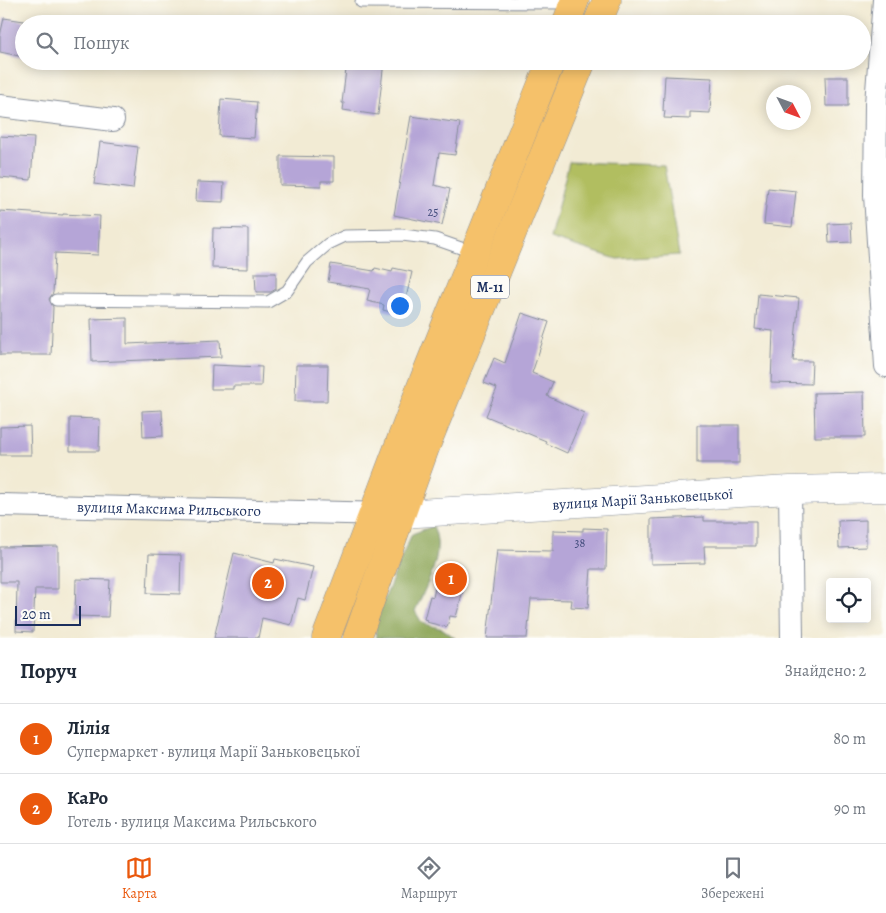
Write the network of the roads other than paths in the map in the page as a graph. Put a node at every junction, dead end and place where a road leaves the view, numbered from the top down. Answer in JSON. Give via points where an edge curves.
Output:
{"nodes":[{"id":1,"x":607,"y":0,"type":"edge"},
{"id":2,"x":884,"y":0,"type":"edge"},
{"id":3,"x":361,"y":2,"type":"dead end"},
{"id":4,"x":572,"y":9,"type":"edge"},
{"id":5,"x":601,"y":15,"type":"edge"},
{"id":6,"x":547,"y":70,"type":"edge"},
{"id":7,"x":578,"y":70,"type":"edge"},
{"id":8,"x":0,"y":106,"type":"edge"},
{"id":9,"x":113,"y":120,"type":"dead end"},
{"id":10,"x":880,"y":194,"type":"edge"},
{"id":11,"x":474,"y":253,"type":"junction"},
{"id":12,"x":56,"y":300,"type":"dead end"},
{"id":13,"x":886,"y":366,"type":"edge"},
{"id":14,"x":886,"y":488,"type":"edge"},
{"id":15,"x":790,"y":490,"type":"junction"},
{"id":16,"x":0,"y":505,"type":"edge"},
{"id":17,"x":373,"y":514,"type":"junction"},
{"id":18,"x":401,"y":514,"type":"junction"},
{"id":19,"x":326,"y":638,"type":"edge"},
{"id":20,"x":357,"y":638,"type":"edge"},
{"id":21,"x":792,"y":638,"type":"edge"}],
"edges":[{"from":1,"to":5,"type":"highway"},
{"from":2,"to":10,"type":"street","via":[[876,104]]},
{"from":3,"to":4,"type":"lane"},
{"from":6,"to":11,"type":"highway","number":"М-11"},
{"from":7,"to":18,"type":"highway","number":"М-11"},
{"from":8,"to":9,"type":"street"},
{"from":10,"to":13,"type":"street"},
{"from":11,"to":12,"type":"lane","via":[[436,239],[402,235],[345,236],[328,244],[307,262],[287,292],[268,302]]},
{"from":11,"to":17,"type":"highway","number":"М-11"},
{"from":14,"to":15,"type":"street","name":"вулиця Марії Заньковецької"},
{"from":15,"to":18,"type":"street","name":"вулиця Марії Заньковецької"},
{"from":15,"to":21,"type":"street"},
{"from":16,"to":17,"type":"street","name":"вулиця Максима Рильського"},
{"from":17,"to":18,"type":"street","name":"вулиця Максима Рильського"},
{"from":17,"to":19,"type":"highway","number":"М-11"},
{"from":18,"to":20,"type":"highway","number":"М-11"}]}
